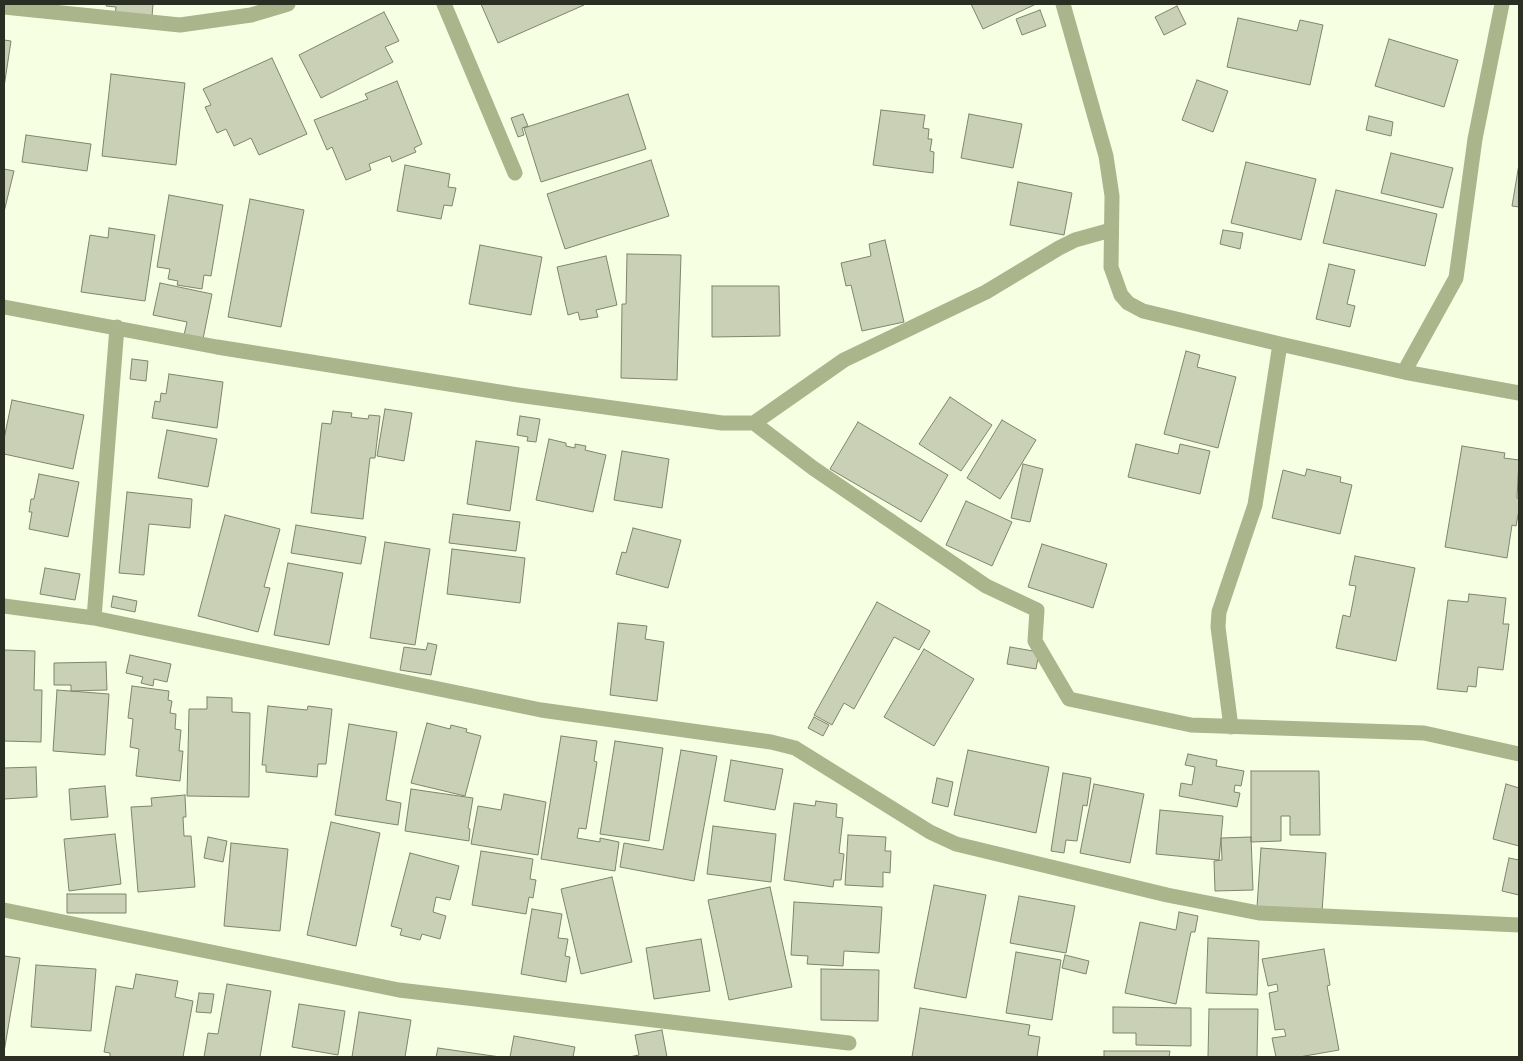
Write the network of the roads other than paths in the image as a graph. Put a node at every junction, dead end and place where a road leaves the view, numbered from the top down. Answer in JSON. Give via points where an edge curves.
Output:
{"nodes":[{"id":1,"x":288,"y":4,"type":"edge"},
{"id":2,"x":444,"y":4,"type":"edge"},
{"id":3,"x":1063,"y":4,"type":"edge"},
{"id":4,"x":1502,"y":4,"type":"edge"},
{"id":5,"x":4,"y":7,"type":"edge"},
{"id":6,"x":515,"y":173,"type":"dead end"},
{"id":7,"x":1110,"y":230,"type":"junction"},
{"id":8,"x":4,"y":307,"type":"edge"},
{"id":9,"x":117,"y":327,"type":"junction"},
{"id":10,"x":1280,"y":344,"type":"junction"},
{"id":11,"x":1404,"y":372,"type":"junction"},
{"id":12,"x":1519,"y":394,"type":"edge"},
{"id":13,"x":754,"y":423,"type":"junction"},
{"id":14,"x":4,"y":606,"type":"edge"},
{"id":15,"x":94,"y":618,"type":"junction"},
{"id":16,"x":1231,"y":727,"type":"junction"},
{"id":17,"x":1519,"y":754,"type":"edge"},
{"id":18,"x":4,"y":910,"type":"edge"},
{"id":19,"x":1519,"y":925,"type":"edge"},
{"id":20,"x":849,"y":1043,"type":"dead end"}],
"edges":[{"from":1,"to":5,"type":"street","via":[[251,15],[180,25]]},
{"from":2,"to":6,"type":"street"},
{"from":3,"to":7,"type":"street","via":[[1106,156],[1112,196]]},
{"from":4,"to":11,"type":"street","via":[[1475,139],[1456,278]]},
{"from":7,"to":10,"type":"street","via":[[1111,267],[1120,295],[1128,303],[1143,311]]},
{"from":7,"to":13,"type":"street","via":[[1075,240],[986,292],[844,360]]},
{"from":8,"to":9,"type":"street"},
{"from":9,"to":13,"type":"street","via":[[217,347],[518,395],[722,423]]},
{"from":9,"to":15,"type":"street"},
{"from":10,"to":11,"type":"street"},
{"from":10,"to":16,"type":"street","via":[[1255,505],[1219,612],[1218,627]]},
{"from":11,"to":12,"type":"street"},
{"from":13,"to":16,"type":"street","via":[[813,468],[986,586],[1037,610],[1035,641],[1069,699],[1191,725]]},
{"from":14,"to":15,"type":"street"},
{"from":15,"to":19,"type":"street","via":[[541,710],[795,748],[930,832],[956,844],[1166,895],[1259,913]]},
{"from":16,"to":17,"type":"street","via":[[1424,733]]},
{"from":18,"to":20,"type":"street","via":[[399,990]]}]}
